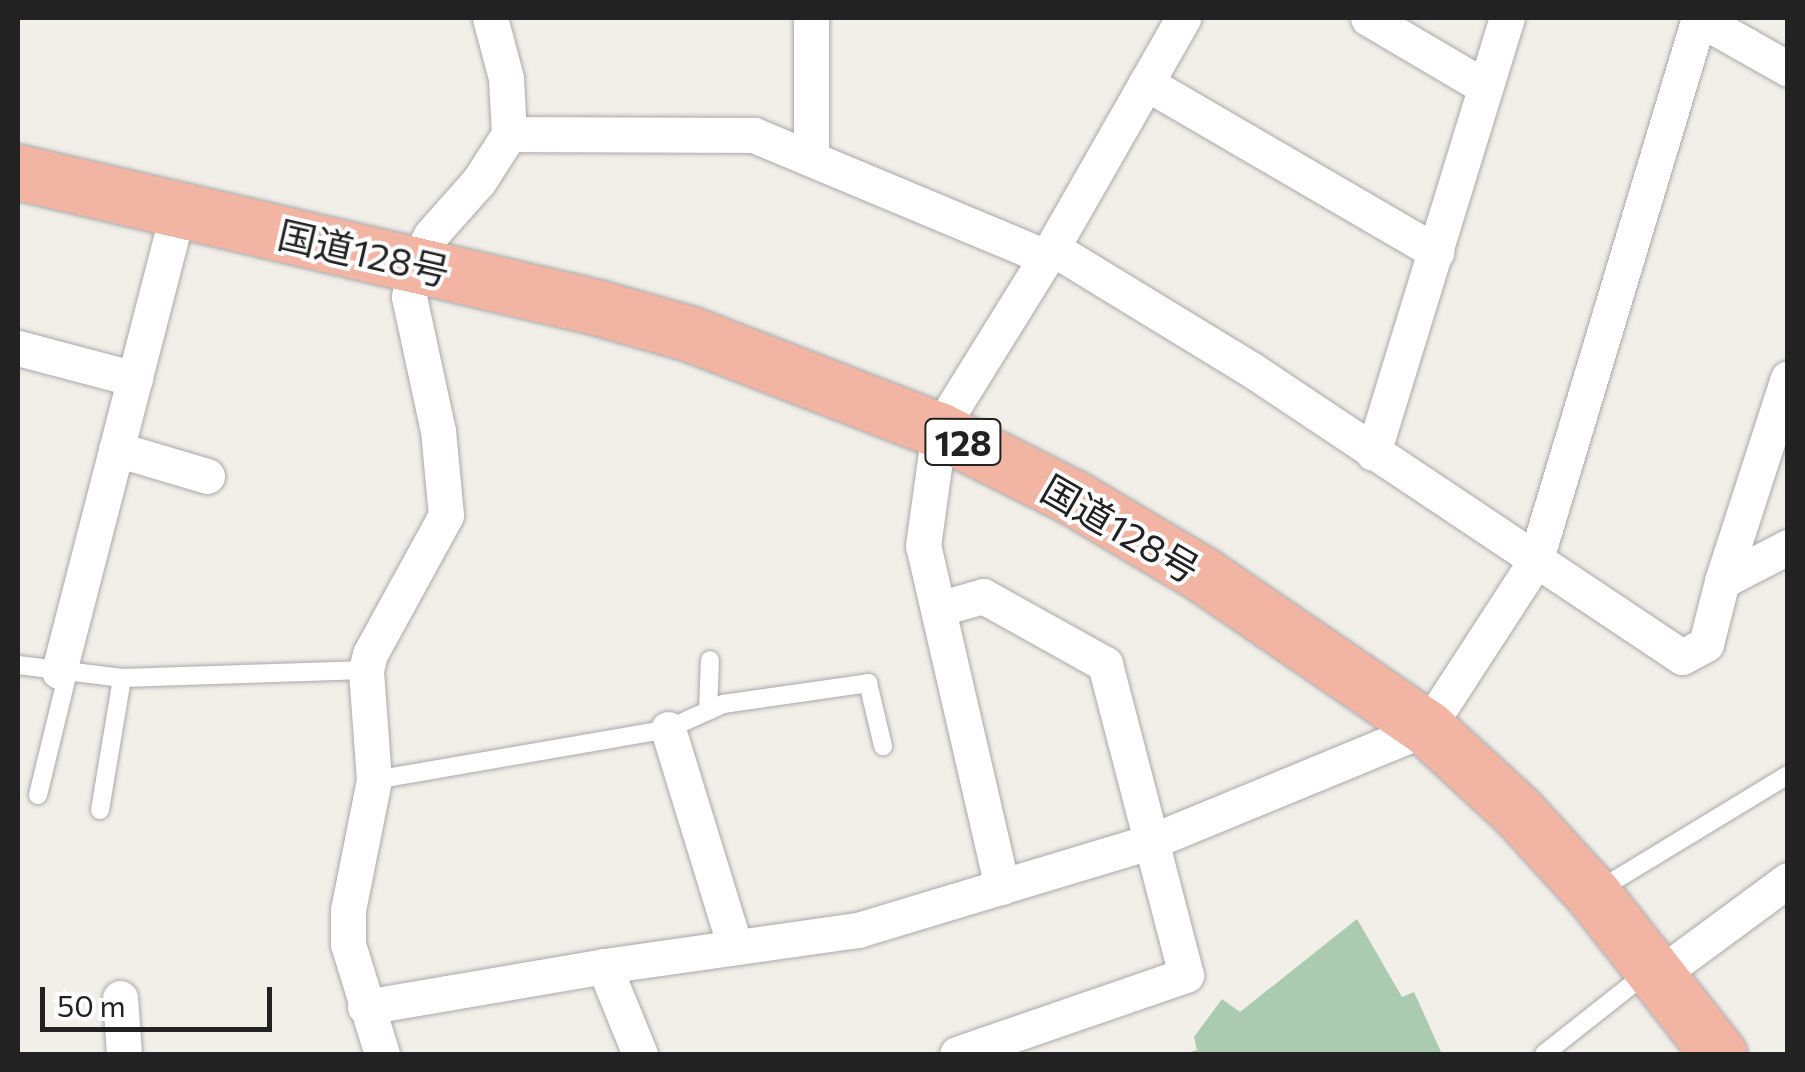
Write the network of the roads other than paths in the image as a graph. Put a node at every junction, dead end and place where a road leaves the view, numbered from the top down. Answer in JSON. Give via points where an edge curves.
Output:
{"nodes":[{"id":1,"x":490,"y":18,"type":"edge"},
{"id":2,"x":811,"y":18,"type":"edge"},
{"id":3,"x":1183,"y":18,"type":"edge"},
{"id":4,"x":1368,"y":18,"type":"edge"},
{"id":5,"x":1506,"y":18,"type":"edge"},
{"id":6,"x":1698,"y":18,"type":"edge"},
{"id":7,"x":1788,"y":69,"type":"edge"},
{"id":8,"x":1146,"y":83,"type":"junction"},
{"id":9,"x":1485,"y":86,"type":"junction"},
{"id":10,"x":510,"y":134,"type":"junction"},
{"id":11,"x":811,"y":156,"type":"junction"},
{"id":12,"x":18,"y":172,"type":"edge"},
{"id":13,"x":179,"y":208,"type":"junction"},
{"id":14,"x":1049,"y":252,"type":"junction"},
{"id":15,"x":1436,"y":252,"type":"junction"},
{"id":16,"x":415,"y":264,"type":"junction"},
{"id":17,"x":18,"y":348,"type":"edge"},
{"id":18,"x":135,"y":378,"type":"junction"},
{"id":19,"x":1788,"y":378,"type":"edge"},
{"id":20,"x":939,"y":430,"type":"junction"},
{"id":21,"x":116,"y":449,"type":"junction"},
{"id":22,"x":1373,"y":453,"type":"junction"},
{"id":23,"x":207,"y":476,"type":"dead end"},
{"id":24,"x":1788,"y":547,"type":"edge"},
{"id":25,"x":1535,"y":562,"type":"junction"},
{"id":26,"x":1722,"y":581,"type":"junction"},
{"id":27,"x":938,"y":609,"type":"junction"},
{"id":28,"x":710,"y":660,"type":"dead end"},
{"id":29,"x":18,"y":665,"type":"edge"},
{"id":30,"x":366,"y":670,"type":"junction"},
{"id":31,"x":63,"y":672,"type":"junction"},
{"id":32,"x":122,"y":678,"type":"junction"},
{"id":33,"x":708,"y":711,"type":"junction"},
{"id":34,"x":1427,"y":728,"type":"junction"},
{"id":35,"x":668,"y":729,"type":"junction"},
{"id":36,"x":883,"y":746,"type":"dead end"},
{"id":37,"x":1788,"y":775,"type":"edge"},
{"id":38,"x":374,"y":780,"type":"junction"},
{"id":39,"x":38,"y":795,"type":"dead end"},
{"id":40,"x":100,"y":810,"type":"dead end"},
{"id":41,"x":1150,"y":842,"type":"junction"},
{"id":42,"x":1788,"y":880,"type":"edge"},
{"id":43,"x":1002,"y":887,"type":"junction"},
{"id":44,"x":1593,"y":894,"type":"junction"},
{"id":45,"x":735,"y":947,"type":"junction"},
{"id":46,"x":604,"y":966,"type":"junction"},
{"id":47,"x":1656,"y":972,"type":"junction"},
{"id":48,"x":120,"y":998,"type":"dead end"},
{"id":49,"x":365,"y":1008,"type":"junction"},
{"id":50,"x":124,"y":1054,"type":"edge"},
{"id":51,"x":382,"y":1054,"type":"edge"},
{"id":52,"x":640,"y":1054,"type":"edge"},
{"id":53,"x":956,"y":1054,"type":"edge"},
{"id":54,"x":1544,"y":1054,"type":"edge"},
{"id":55,"x":1719,"y":1054,"type":"edge"}],
"edges":[{"from":1,"to":10,"type":"street","via":[[506,78]]},
{"from":2,"to":11,"type":"street"},
{"from":3,"to":8,"type":"street"},
{"from":4,"to":9,"type":"street"},
{"from":5,"to":9,"type":"street"},
{"from":6,"to":7,"type":"street"},
{"from":6,"to":25,"type":"street"},
{"from":8,"to":14,"type":"street"},
{"from":8,"to":15,"type":"street"},
{"from":9,"to":15,"type":"street"},
{"from":10,"to":11,"type":"street","via":[[754,134]]},
{"from":10,"to":16,"type":"street"},
{"from":11,"to":14,"type":"street"},
{"from":12,"to":13,"type":"highway","name":"国道128号","number":"128"},
{"from":13,"to":16,"type":"highway","name":"国道128号","number":"128"},
{"from":13,"to":18,"type":"street"},
{"from":14,"to":20,"type":"street"},
{"from":14,"to":22,"type":"street","via":[[1252,370]]},
{"from":15,"to":22,"type":"street"},
{"from":16,"to":20,"type":"highway","name":"国道128号","number":"128","via":[[691,334]]},
{"from":16,"to":30,"type":"street","via":[[408,297],[438,431],[446,514]]},
{"from":17,"to":18,"type":"street"},
{"from":18,"to":21,"type":"street"},
{"from":19,"to":26,"type":"street"},
{"from":20,"to":27,"type":"street","via":[[923,546]]},
{"from":20,"to":34,"type":"highway","name":"国道128号","number":"128","via":[[1074,498],[1202,574]]},
{"from":21,"to":23,"type":"street"},
{"from":21,"to":31,"type":"street"},
{"from":22,"to":25,"type":"street"},
{"from":24,"to":26,"type":"street"},
{"from":25,"to":26,"type":"street","via":[[1682,657],[1706,644]]},
{"from":25,"to":34,"type":"street"},
{"from":27,"to":41,"type":"street","via":[[983,596],[1104,664]]},
{"from":27,"to":43,"type":"street"},
{"from":28,"to":33,"type":"lane"},
{"from":29,"to":31,"type":"lane"},
{"from":30,"to":32,"type":"lane"},
{"from":30,"to":38,"type":"street"},
{"from":31,"to":32,"type":"lane"},
{"from":31,"to":39,"type":"lane"},
{"from":32,"to":40,"type":"lane"},
{"from":33,"to":35,"type":"lane"},
{"from":33,"to":36,"type":"lane","via":[[868,683]]},
{"from":34,"to":41,"type":"street"},
{"from":34,"to":44,"type":"highway","name":"国道128号","number":"128"},
{"from":35,"to":38,"type":"lane"},
{"from":35,"to":45,"type":"street"},
{"from":37,"to":44,"type":"lane"},
{"from":38,"to":49,"type":"street","via":[[348,910],[348,944]]},
{"from":41,"to":43,"type":"street"},
{"from":41,"to":53,"type":"street","via":[[1186,974]]},
{"from":42,"to":47,"type":"street"},
{"from":43,"to":45,"type":"street","via":[[858,930]]},
{"from":44,"to":47,"type":"highway","name":"国道128号","number":"128"},
{"from":45,"to":46,"type":"street"},
{"from":46,"to":49,"type":"street"},
{"from":46,"to":52,"type":"street"},
{"from":47,"to":54,"type":"lane"},
{"from":47,"to":55,"type":"highway","name":"国道128号","number":"128"},
{"from":48,"to":50,"type":"street"},
{"from":49,"to":51,"type":"street"}]}
